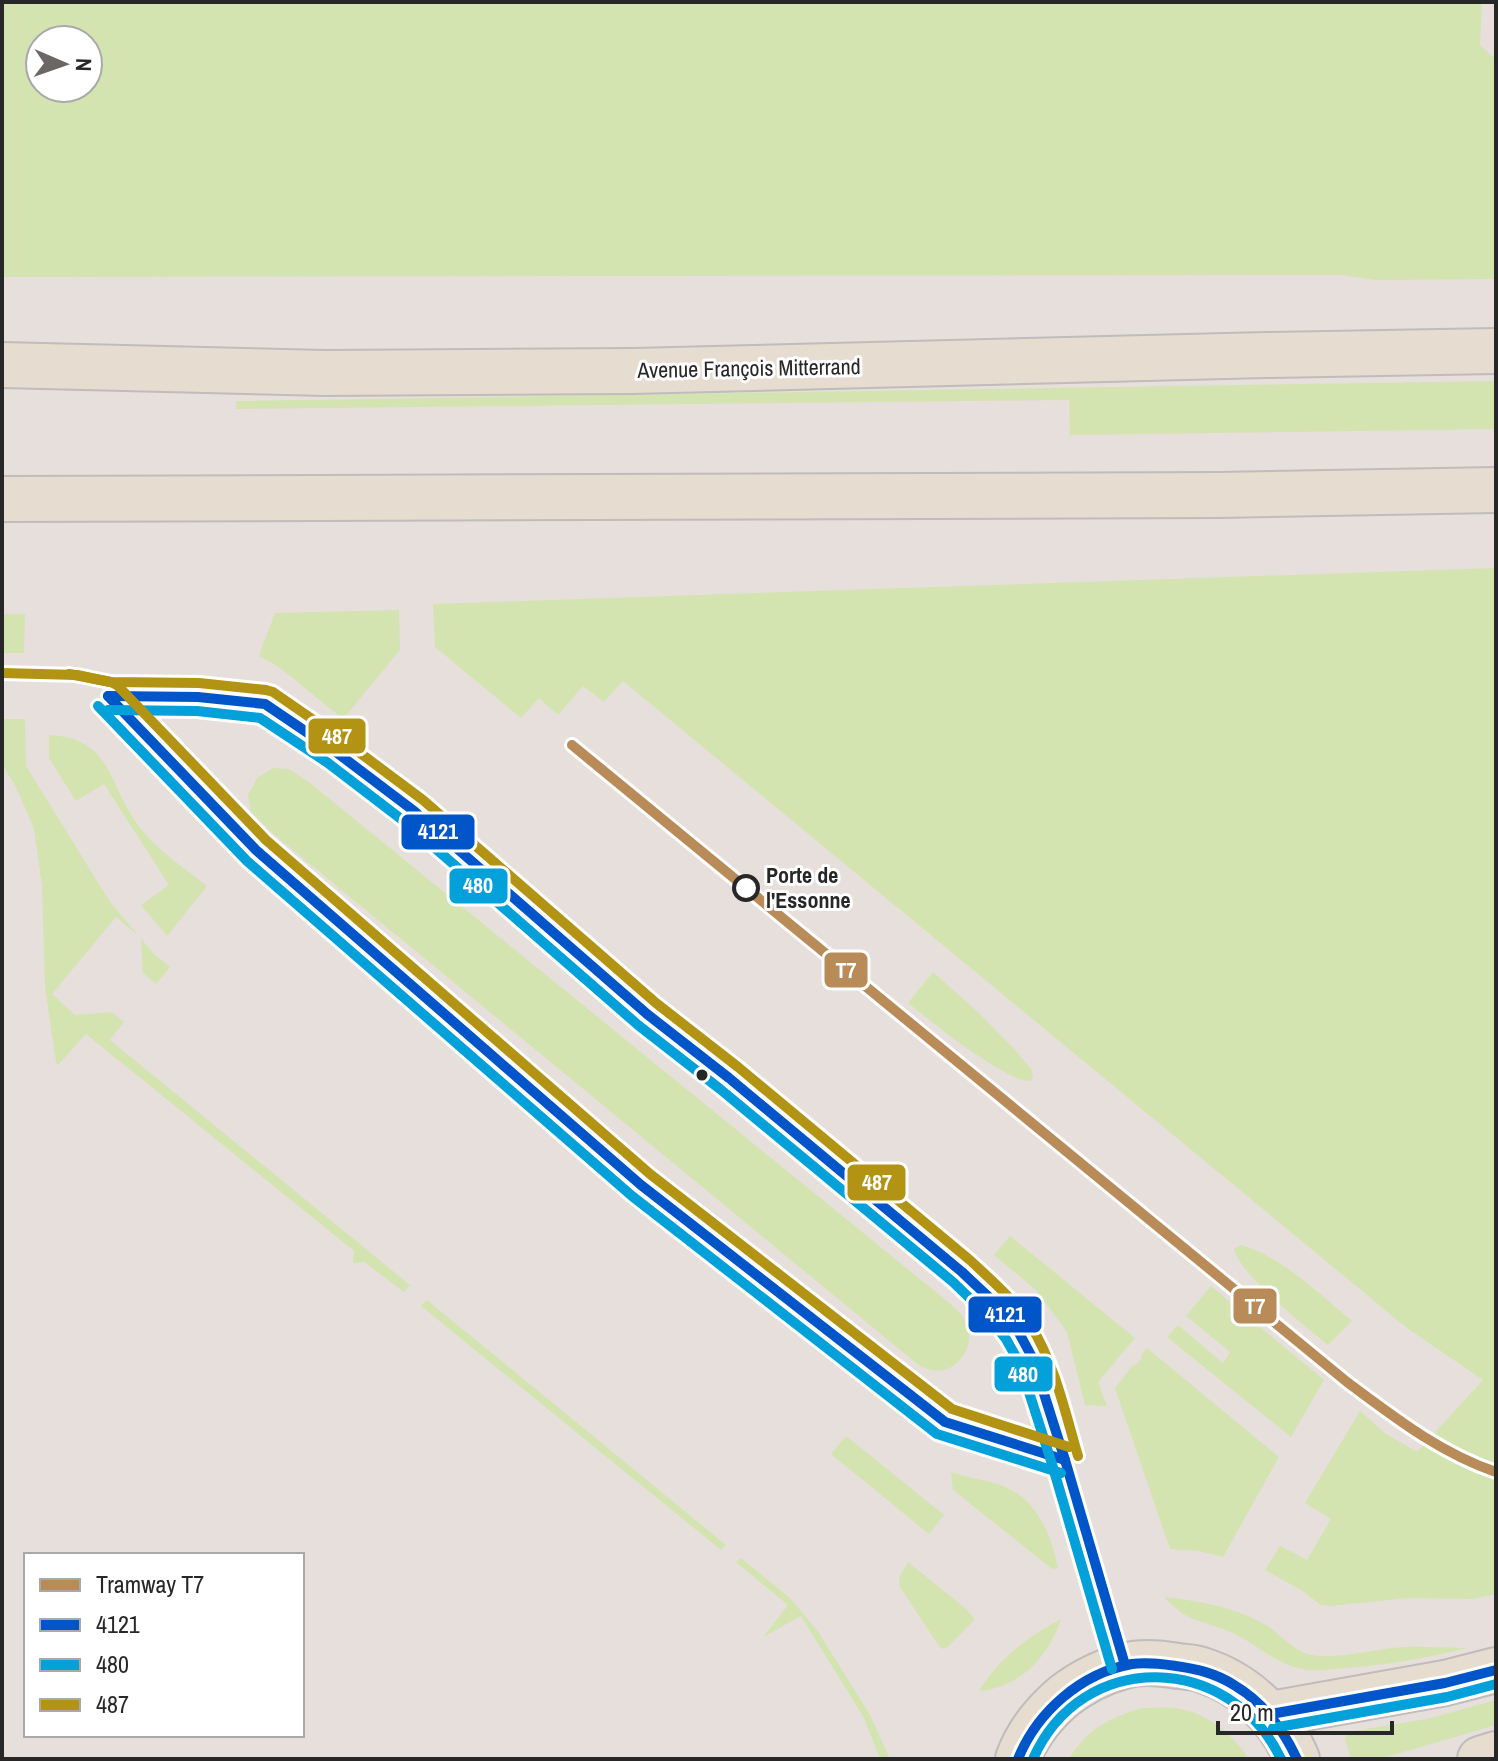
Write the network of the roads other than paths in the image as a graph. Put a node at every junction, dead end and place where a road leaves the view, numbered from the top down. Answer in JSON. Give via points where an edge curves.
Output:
{"nodes":[{"id":1,"x":1496,"y":351,"type":"edge"},
{"id":2,"x":2,"y":365,"type":"edge"},
{"id":3,"x":1496,"y":490,"type":"edge"},
{"id":4,"x":2,"y":499,"type":"edge"},
{"id":5,"x":1496,"y":1670,"type":"edge"},
{"id":6,"x":1271,"y":1714,"type":"junction"},
{"id":7,"x":1496,"y":1754,"type":"edge"},
{"id":8,"x":1018,"y":1759,"type":"edge"},
{"id":9,"x":1297,"y":1759,"type":"edge"},
{"id":10,"x":1480,"y":1759,"type":"edge"}],
"edges":[{"from":1,"to":2,"type":"main road","name":"Avenue François Mitterrand","via":[[633,371],[325,373]]},
{"from":3,"to":4,"type":"main road"},
{"from":5,"to":6,"type":"main road"},
{"from":6,"to":8,"type":"main road","via":[[1239,1688],[1202,1670],[1162,1663],[1125,1665],[1080,1684],[1046,1711]]},
{"from":6,"to":9,"type":"main road"},
{"from":7,"to":10,"type":"main road"}]}
